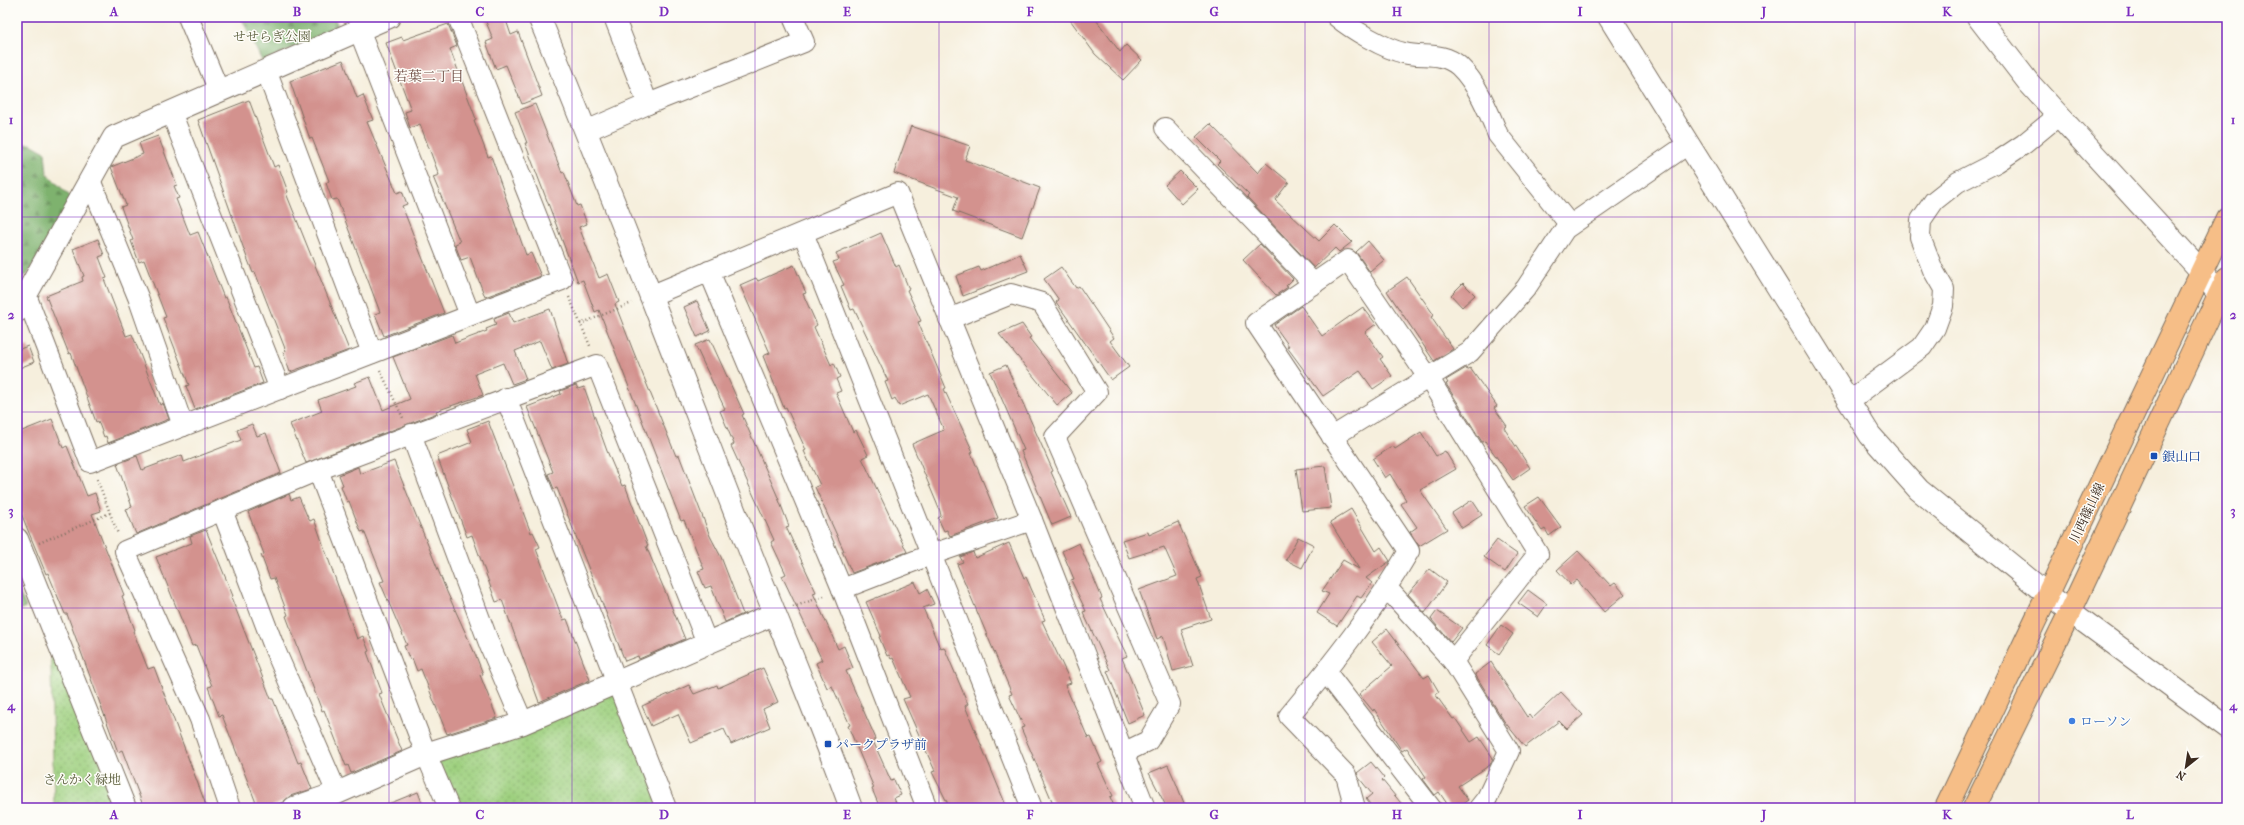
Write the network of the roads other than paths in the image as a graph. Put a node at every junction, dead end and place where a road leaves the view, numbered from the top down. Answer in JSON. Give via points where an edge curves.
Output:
{"nodes":[{"id":1,"x":188,"y":17,"type":"edge"},
{"id":2,"x":389,"y":17,"type":"edge"},
{"id":3,"x":458,"y":17,"type":"edge"},
{"id":4,"x":538,"y":17,"type":"edge"},
{"id":5,"x":614,"y":17,"type":"edge"},
{"id":6,"x":793,"y":17,"type":"edge"},
{"id":7,"x":1336,"y":17,"type":"edge"},
{"id":8,"x":1609,"y":17,"type":"edge"},
{"id":9,"x":1978,"y":17,"type":"edge"},
{"id":10,"x":359,"y":30,"type":"junction"},
{"id":11,"x":266,"y":70,"type":"junction"},
{"id":12,"x":219,"y":91,"type":"junction"},
{"id":13,"x":648,"y":104,"type":"junction"},
{"id":14,"x":170,"y":112,"type":"junction"},
{"id":15,"x":2059,"y":115,"type":"junction"},
{"id":16,"x":1165,"y":128,"type":"dead end"},
{"id":17,"x":586,"y":131,"type":"junction"},
{"id":18,"x":1688,"y":144,"type":"junction"},
{"id":19,"x":90,"y":180,"type":"junction"},
{"id":20,"x":2227,"y":218,"type":"edge"},
{"id":21,"x":1570,"y":225,"type":"junction"},
{"id":22,"x":803,"y":233,"type":"junction"},
{"id":23,"x":709,"y":272,"type":"junction"},
{"id":24,"x":2202,"y":272,"type":"junction"},
{"id":25,"x":1314,"y":284,"type":"junction"},
{"id":26,"x":2224,"y":292,"type":"edge"},
{"id":27,"x":650,"y":296,"type":"junction"},
{"id":28,"x":21,"y":303,"type":"edge"},
{"id":29,"x":470,"y":316,"type":"junction"},
{"id":30,"x":949,"y":319,"type":"junction"},
{"id":31,"x":372,"y":353,"type":"junction"},
{"id":32,"x":1428,"y":377,"type":"junction"},
{"id":33,"x":280,"y":389,"type":"junction"},
{"id":34,"x":506,"y":398,"type":"junction"},
{"id":35,"x":1849,"y":402,"type":"junction"},
{"id":36,"x":183,"y":426,"type":"junction"},
{"id":37,"x":411,"y":434,"type":"junction"},
{"id":38,"x":1332,"y":437,"type":"junction"},
{"id":39,"x":318,"y":470,"type":"junction"},
{"id":40,"x":222,"y":510,"type":"junction"},
{"id":41,"x":1032,"y":520,"type":"junction"},
{"id":42,"x":19,"y":544,"type":"edge"},
{"id":43,"x":930,"y":555,"type":"junction"},
{"id":44,"x":1387,"y":588,"type":"junction"},
{"id":45,"x":842,"y":589,"type":"junction"},
{"id":46,"x":2048,"y":595,"type":"junction"},
{"id":47,"x":2071,"y":610,"type":"junction"},
{"id":48,"x":774,"y":614,"type":"junction"},
{"id":49,"x":707,"y":643,"type":"junction"},
{"id":50,"x":1453,"y":661,"type":"junction"},
{"id":51,"x":1326,"y":672,"type":"junction"},
{"id":52,"x":617,"y":682,"type":"junction"},
{"id":53,"x":523,"y":723,"type":"junction"},
{"id":54,"x":2227,"y":727,"type":"edge"},
{"id":55,"x":1123,"y":753,"type":"junction"},
{"id":56,"x":426,"y":754,"type":"junction"},
{"id":57,"x":337,"y":794,"type":"junction"},
{"id":58,"x":660,"y":806,"type":"edge"},
{"id":59,"x":125,"y":808,"type":"edge"},
{"id":60,"x":230,"y":808,"type":"edge"},
{"id":61,"x":294,"y":808,"type":"edge"},
{"id":62,"x":449,"y":808,"type":"edge"},
{"id":63,"x":851,"y":808,"type":"edge"},
{"id":64,"x":927,"y":808,"type":"edge"},
{"id":65,"x":1032,"y":808,"type":"edge"},
{"id":66,"x":1145,"y":808,"type":"edge"},
{"id":67,"x":1355,"y":808,"type":"edge"},
{"id":68,"x":1431,"y":808,"type":"edge"},
{"id":69,"x":1479,"y":808,"type":"edge"},
{"id":70,"x":1946,"y":808,"type":"edge"},
{"id":71,"x":1974,"y":808,"type":"edge"}],
"edges":[{"from":1,"to":12,"type":"street"},
{"from":2,"to":10,"type":"street"},
{"from":3,"to":29,"type":"street","via":[[562,280]]},
{"from":4,"to":17,"type":"street"},
{"from":5,"to":13,"type":"street"},
{"from":6,"to":13,"type":"street","via":[[804,42]]},
{"from":7,"to":21,"type":"street","via":[[1404,53],[1434,54],[1458,65],[1469,77],[1498,135]]},
{"from":8,"to":18,"type":"street"},
{"from":9,"to":15,"type":"street","via":[[2029,83]]},
{"from":10,"to":11,"type":"street"},
{"from":10,"to":29,"type":"street"},
{"from":11,"to":12,"type":"street"},
{"from":11,"to":31,"type":"street"},
{"from":12,"to":14,"type":"street"},
{"from":13,"to":17,"type":"street"},
{"from":14,"to":19,"type":"street","via":[[114,137]]},
{"from":14,"to":33,"type":"street"},
{"from":15,"to":24,"type":"street"},
{"from":15,"to":35,"type":"street","via":[[2019,147],[1997,162],[1958,182],[1934,201],[1921,220],[1920,237],[1933,270],[1944,289],[1943,306],[1936,328],[1922,348]]},
{"from":16,"to":25,"type":"street"},
{"from":17,"to":27,"type":"street"},
{"from":18,"to":21,"type":"street"},
{"from":18,"to":35,"type":"street"},
{"from":19,"to":28,"type":"street"},
{"from":19,"to":36,"type":"street","via":[[138,297]]},
{"from":20,"to":24,"type":"main road","name":"川西篠山線"},
{"from":21,"to":32,"type":"street","via":[[1526,288],[1470,352]]},
{"from":22,"to":23,"type":"street"},
{"from":22,"to":30,"type":"street","via":[[898,193]]},
{"from":22,"to":43,"type":"street"},
{"from":23,"to":27,"type":"street"},
{"from":23,"to":45,"type":"street"},
{"from":24,"to":26,"type":"street"},
{"from":24,"to":46,"type":"main road","name":"川西篠山線"},
{"from":25,"to":32,"type":"street","via":[[1348,260]]},
{"from":25,"to":38,"type":"street","via":[[1256,323]]},
{"from":26,"to":47,"type":"main road","name":"川西篠山線"},
{"from":27,"to":48,"type":"street"},
{"from":28,"to":36,"type":"street","via":[[90,462]]},
{"from":29,"to":31,"type":"street"},
{"from":30,"to":41,"type":"street"},
{"from":30,"to":55,"type":"street","via":[[1011,294],[1042,303],[1097,392],[1055,437],[1170,704],[1148,741]]},
{"from":31,"to":33,"type":"street"},
{"from":32,"to":38,"type":"street"},
{"from":32,"to":50,"type":"street","via":[[1538,554]]},
{"from":33,"to":36,"type":"street"},
{"from":34,"to":37,"type":"street"},
{"from":34,"to":49,"type":"street","via":[[597,365]]},
{"from":34,"to":52,"type":"street"},
{"from":35,"to":46,"type":"street","via":[[1870,435],[1919,490]]},
{"from":37,"to":39,"type":"street"},
{"from":37,"to":53,"type":"street","via":[[490,646]]},
{"from":38,"to":44,"type":"street","via":[[1409,551]]},
{"from":39,"to":40,"type":"street"},
{"from":39,"to":56,"type":"street"},
{"from":40,"to":57,"type":"street","via":[[276,652]]},
{"from":40,"to":60,"type":"street","via":[[125,551],[200,719]]},
{"from":41,"to":43,"type":"street"},
{"from":41,"to":55,"type":"street"},
{"from":42,"to":59,"type":"street"},
{"from":43,"to":45,"type":"street"},
{"from":43,"to":65,"type":"street"},
{"from":44,"to":50,"type":"street"},
{"from":44,"to":51,"type":"street"},
{"from":45,"to":64,"type":"street"},
{"from":46,"to":47,"type":"street"},
{"from":46,"to":70,"type":"main road","name":"川西篠山線"},
{"from":47,"to":54,"type":"street"},
{"from":47,"to":71,"type":"main road","name":"川西篠山線"},
{"from":48,"to":49,"type":"street"},
{"from":48,"to":63,"type":"street","via":[[828,744]]},
{"from":49,"to":52,"type":"street"},
{"from":50,"to":69,"type":"street","via":[[1509,751],[1487,798]]},
{"from":51,"to":67,"type":"street","via":[[1289,716],[1346,775]]},
{"from":51,"to":68,"type":"street"},
{"from":52,"to":53,"type":"street"},
{"from":52,"to":58,"type":"street"},
{"from":53,"to":56,"type":"street"},
{"from":55,"to":66,"type":"street"},
{"from":56,"to":57,"type":"street"},
{"from":56,"to":62,"type":"street"},
{"from":57,"to":61,"type":"street"}]}
